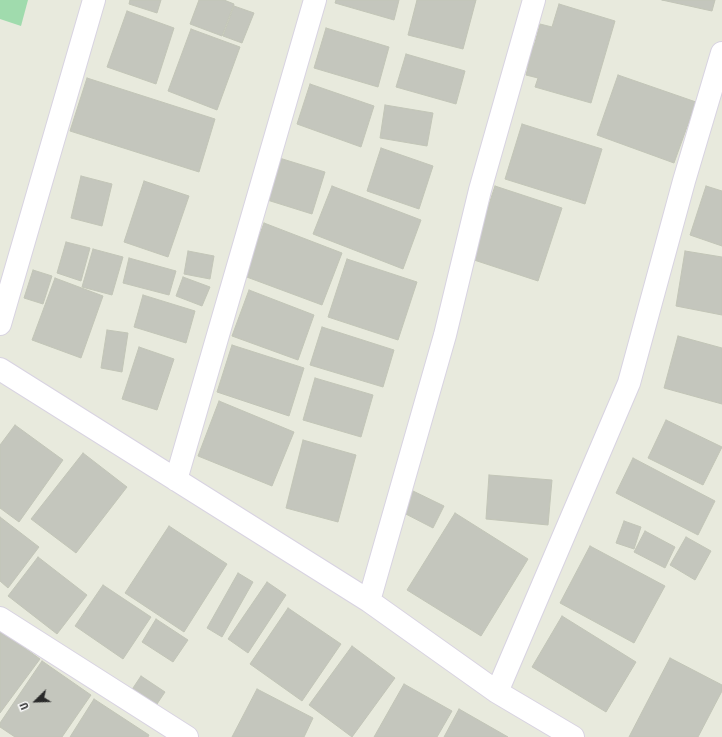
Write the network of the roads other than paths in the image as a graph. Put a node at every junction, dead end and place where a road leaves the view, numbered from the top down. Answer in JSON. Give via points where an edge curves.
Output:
{"nodes":[{"id":1,"x":94,"y":0,"type":"edge"},
{"id":2,"x":315,"y":0,"type":"edge"},
{"id":3,"x":534,"y":0,"type":"edge"},
{"id":4,"x":722,"y":53,"type":"edge"},
{"id":5,"x":0,"y":324,"type":"edge"},
{"id":6,"x":0,"y":369,"type":"edge"},
{"id":7,"x":176,"y":480,"type":"junction"},
{"id":8,"x":369,"y":601,"type":"junction"},
{"id":9,"x":0,"y":618,"type":"edge"},
{"id":10,"x":497,"y":692,"type":"junction"},
{"id":11,"x":187,"y":737,"type":"edge"},
{"id":12,"x":573,"y":737,"type":"edge"}],
"edges":[{"from":1,"to":5,"type":"street"},
{"from":2,"to":7,"type":"street"},
{"from":3,"to":8,"type":"street","via":[[480,190],[445,335]]},
{"from":4,"to":10,"type":"street","via":[[629,383]]},
{"from":6,"to":7,"type":"street"},
{"from":7,"to":8,"type":"street"},
{"from":8,"to":10,"type":"street"},
{"from":9,"to":11,"type":"street"},
{"from":10,"to":12,"type":"street"}]}
